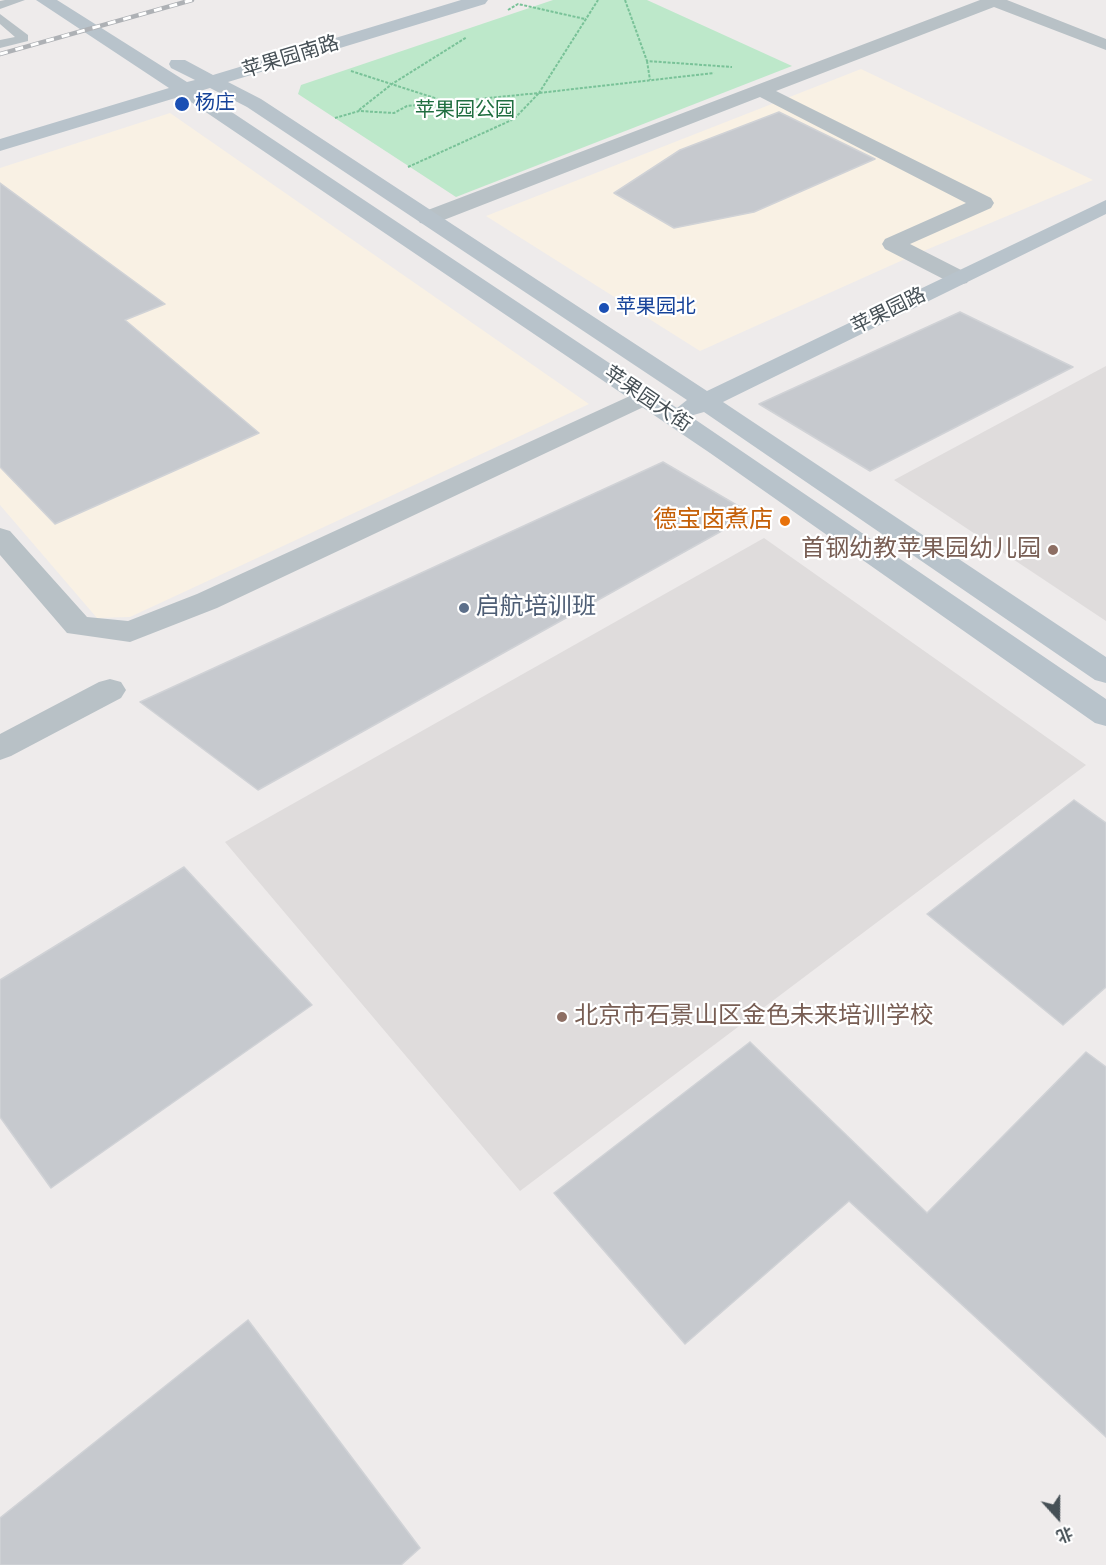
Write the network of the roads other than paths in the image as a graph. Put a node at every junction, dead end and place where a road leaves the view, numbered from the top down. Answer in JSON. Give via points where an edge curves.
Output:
{"nodes":[{"id":1,"x":19,"y":0,"type":"edge"},
{"id":2,"x":45,"y":0,"type":"edge"},
{"id":3,"x":72,"y":0,"type":"edge"},
{"id":4,"x":479,"y":0,"type":"edge"},
{"id":5,"x":995,"y":0,"type":"edge"},
{"id":6,"x":0,"y":5,"type":"edge"},
{"id":7,"x":0,"y":18,"type":"edge"},
{"id":8,"x":0,"y":44,"type":"edge"},
{"id":9,"x":1106,"y":45,"type":"edge"},
{"id":10,"x":210,"y":72,"type":"junction"},
{"id":11,"x":186,"y":79,"type":"junction"},
{"id":12,"x":762,"y":91,"type":"junction"},
{"id":13,"x":0,"y":145,"type":"edge"},
{"id":14,"x":1106,"y":206,"type":"edge"},
{"id":15,"x":428,"y":218,"type":"junction"},
{"id":16,"x":959,"y":278,"type":"junction"},
{"id":17,"x":643,"y":398,"type":"junction"},
{"id":18,"x":705,"y":401,"type":"junction"},
{"id":19,"x":672,"y":417,"type":"junction"},
{"id":20,"x":0,"y":537,"type":"edge"},
{"id":21,"x":1106,"y":672,"type":"edge"},
{"id":22,"x":110,"y":690,"type":"dead end"},
{"id":23,"x":1106,"y":715,"type":"edge"},
{"id":24,"x":0,"y":748,"type":"edge"}],
"edges":[{"from":1,"to":6,"type":"lane"},
{"from":2,"to":11,"type":"main road","name":"苹果园南路","via":[[152,78]]},
{"from":3,"to":11,"type":"main road","name":"苹果园大街"},
{"from":4,"to":10,"type":"main road","name":"苹果园南路"},
{"from":5,"to":9,"type":"street"},
{"from":5,"to":12,"type":"street"},
{"from":7,"to":8,"type":"lane","via":[[24,38]]},
{"from":10,"to":11,"type":"main road","name":"苹果园南路"},
{"from":10,"to":15,"type":"main road","name":"苹果园大街"},
{"from":11,"to":13,"type":"main road","name":"苹果园南路"},
{"from":11,"to":17,"type":"main road","name":"苹果园大街"},
{"from":12,"to":15,"type":"street"},
{"from":12,"to":16,"type":"street","via":[[983,203],[893,244]]},
{"from":14,"to":16,"type":"main road","name":"苹果园路"},
{"from":15,"to":18,"type":"main road","name":"苹果园大街"},
{"from":16,"to":18,"type":"main road","name":"苹果园路"},
{"from":17,"to":19,"type":"main road","name":"苹果园大街"},
{"from":17,"to":20,"type":"street","via":[[207,601],[129,632],[78,626]]},
{"from":18,"to":19,"type":"main road","name":"苹果园路"},
{"from":18,"to":21,"type":"main road","name":"苹果园大街"},
{"from":19,"to":23,"type":"main road","name":"苹果园大街"},
{"from":22,"to":24,"type":"street"}]}
